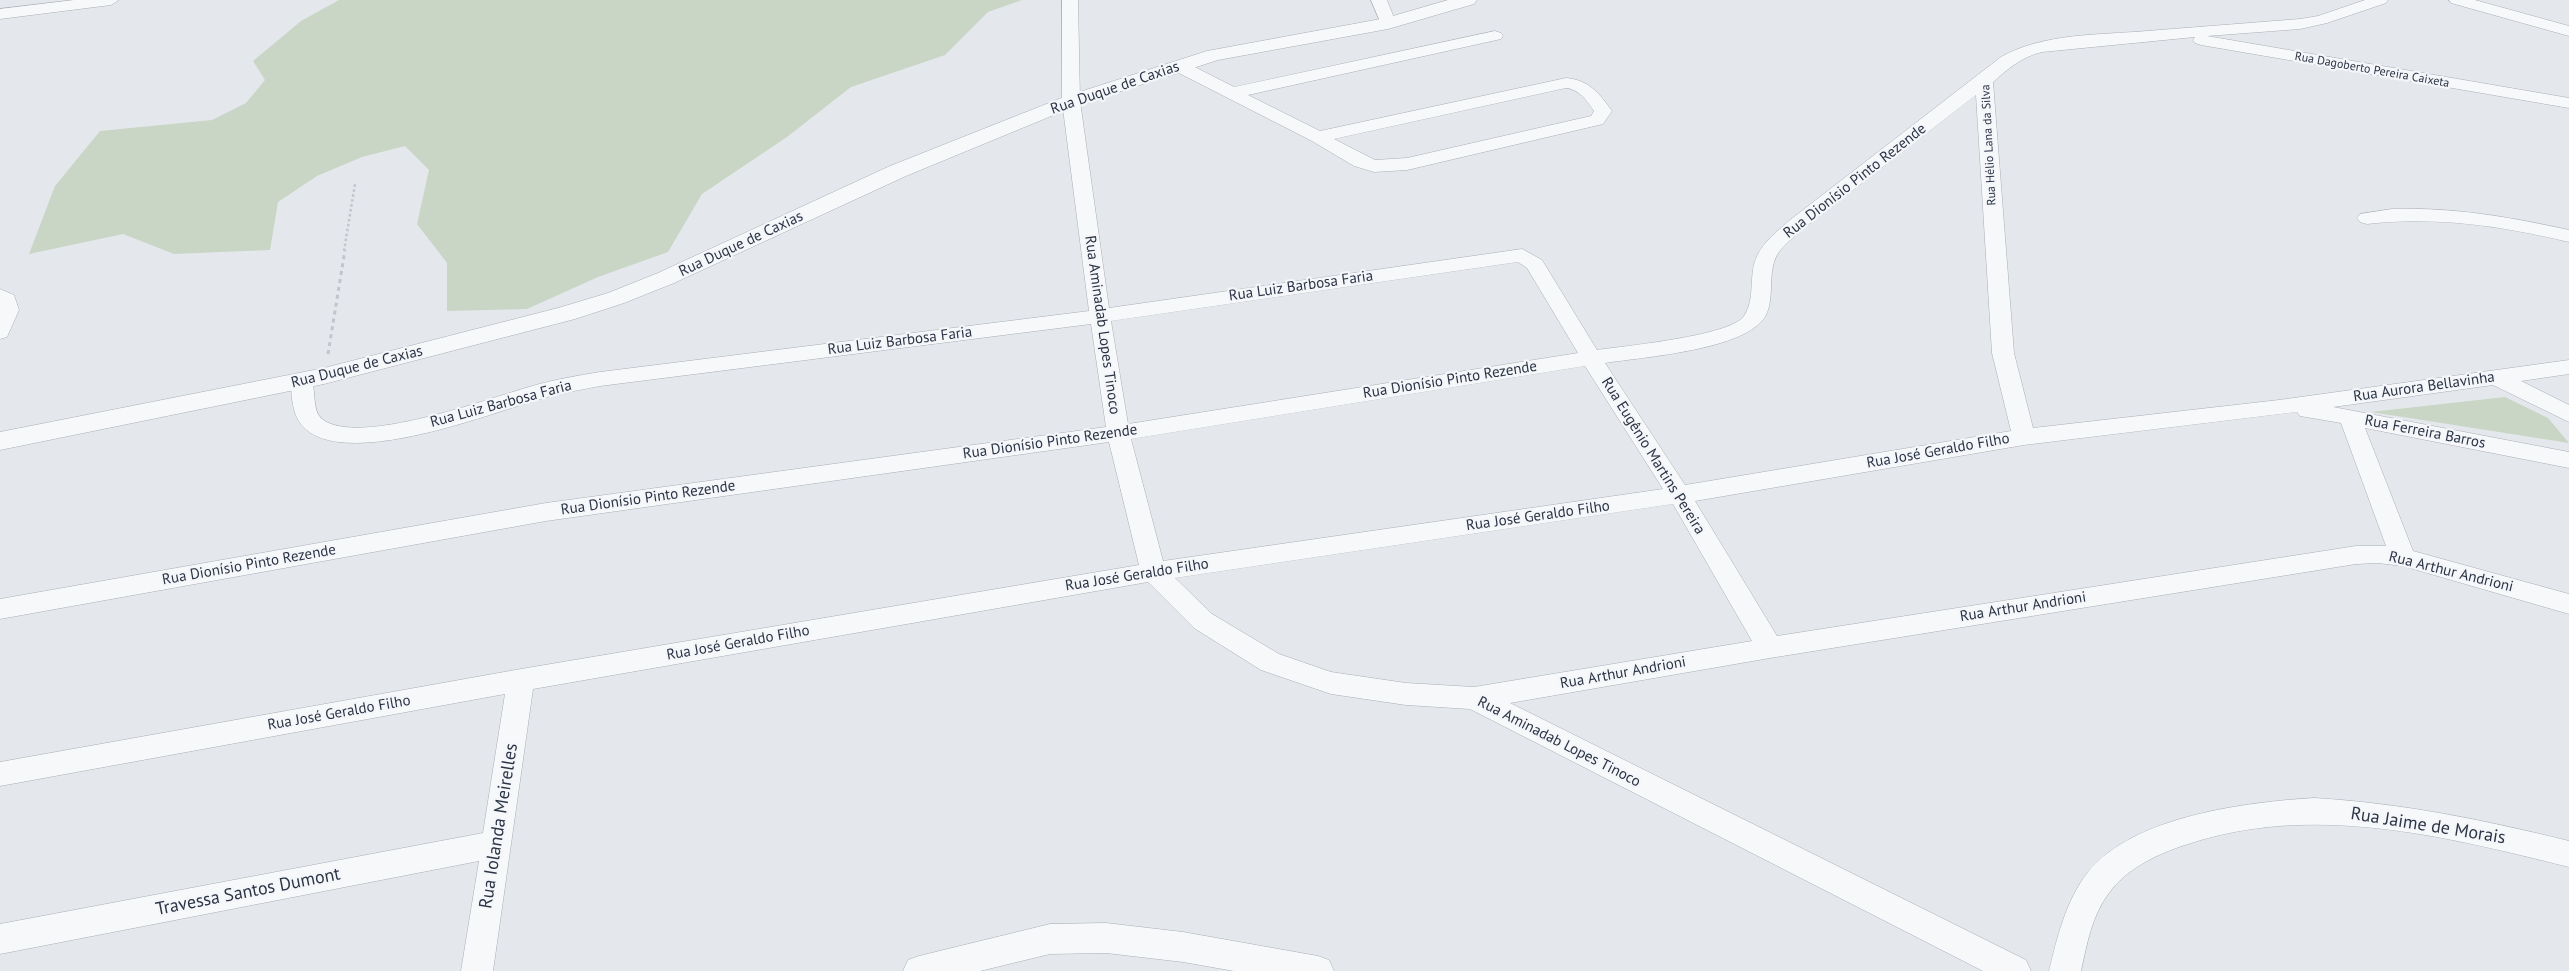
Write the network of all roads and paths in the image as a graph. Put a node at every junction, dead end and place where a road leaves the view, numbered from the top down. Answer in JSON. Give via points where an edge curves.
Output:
{"nodes":[{"id":1,"x":8,"y":0,"type":"edge"},
{"id":2,"x":111,"y":0,"type":"edge"},
{"id":3,"x":1070,"y":0,"type":"edge"},
{"id":4,"x":1379,"y":0,"type":"edge"},
{"id":5,"x":1468,"y":0,"type":"edge"},
{"id":6,"x":2380,"y":0,"type":"edge"},
{"id":7,"x":2457,"y":0,"type":"edge"},
{"id":8,"x":0,"y":13,"type":"edge"},
{"id":9,"x":1388,"y":23,"type":"junction"},
{"id":10,"x":2569,"y":30,"type":"edge"},
{"id":11,"x":2176,"y":34,"type":"junction"},
{"id":12,"x":1494,"y":36,"type":"dead end"},
{"id":13,"x":1179,"y":66,"type":"junction"},
{"id":14,"x":1984,"y":81,"type":"junction"},
{"id":15,"x":1232,"y":92,"type":"junction"},
{"id":16,"x":1071,"y":101,"type":"junction"},
{"id":17,"x":2569,"y":103,"type":"edge"},
{"id":18,"x":1318,"y":137,"type":"junction"},
{"id":19,"x":355,"y":184,"type":"dead end"},
{"id":20,"x":2367,"y":218,"type":"dead end"},
{"id":21,"x":2569,"y":236,"type":"edge"},
{"id":22,"x":1535,"y":264,"type":"joint"},
{"id":23,"x":0,"y":295,"type":"edge"},
{"id":24,"x":1100,"y":316,"type":"junction"},
{"id":25,"x":0,"y":332,"type":"edge"},
{"id":26,"x":1591,"y":358,"type":"junction"},
{"id":27,"x":2569,"y":367,"type":"edge"},
{"id":28,"x":324,"y":376,"type":"junction"},
{"id":29,"x":2496,"y":377,"type":"junction"},
{"id":30,"x":302,"y":381,"type":"junction"},
{"id":31,"x":2280,"y":407,"type":"junction"},
{"id":32,"x":2569,"y":414,"type":"edge"},
{"id":33,"x":2350,"y":417,"type":"junction"},
{"id":34,"x":1118,"y":434,"type":"junction"},
{"id":35,"x":2024,"y":436,"type":"junction"},
{"id":36,"x":0,"y":441,"type":"edge"},
{"id":37,"x":2569,"y":460,"type":"edge"},
{"id":38,"x":1679,"y":495,"type":"junction"},
{"id":39,"x":2403,"y":557,"type":"junction"},
{"id":40,"x":1153,"y":572,"type":"junction"},
{"id":41,"x":2569,"y":604,"type":"edge"},
{"id":42,"x":0,"y":609,"type":"edge"},
{"id":43,"x":1770,"y":648,"type":"junction"},
{"id":44,"x":521,"y":680,"type":"junction"},
{"id":45,"x":1474,"y":698,"type":"junction"},
{"id":46,"x":0,"y":774,"type":"edge"},
{"id":47,"x":496,"y":844,"type":"junction"},
{"id":48,"x":2569,"y":854,"type":"edge"},
{"id":49,"x":0,"y":939,"type":"edge"},
{"id":50,"x":477,"y":971,"type":"edge"},
{"id":51,"x":919,"y":971,"type":"edge"},
{"id":52,"x":1318,"y":971,"type":"edge"},
{"id":53,"x":2015,"y":971,"type":"edge"},
{"id":54,"x":2065,"y":971,"type":"edge"}],
"edges":[{"from":1,"to":8,"type":"street"},
{"from":2,"to":8,"type":"street"},
{"from":3,"to":16,"type":"street","name":"Rua Aminadab Lopes Tinoco"},
{"from":4,"to":9,"type":"street"},
{"from":5,"to":9,"type":"street","name":"Rua Duque de Caxias"},
{"from":6,"to":11,"type":"street","name":"Rua Hélio Lana da Silva","via":[[2321,20]]},
{"from":7,"to":10,"type":"street"},
{"from":9,"to":13,"type":"street","name":"Rua Duque de Caxias","via":[[1247,48]]},
{"from":11,"to":14,"type":"street","name":"Rua Hélio Lana da Silva","via":[[2041,47],[2022,52]]},
{"from":11,"to":17,"type":"street","name":"Rua Dagoberto Pereira Caixeta"},
{"from":12,"to":15,"type":"street"},
{"from":13,"to":15,"type":"street"},
{"from":13,"to":16,"type":"street","name":"Rua Duque de Caxias"},
{"from":14,"to":26,"type":"street","name":"Rua Dionísio Pinto Rezende","via":[[1797,224],[1776,244],[1767,255],[1763,268],[1760,306],[1754,320],[1739,332]]},
{"from":14,"to":35,"type":"street","name":"Rua Hélio Lana da Silva","via":[[2003,353]]},
{"from":15,"to":18,"type":"street"},
{"from":16,"to":24,"type":"street","name":"Rua Aminadab Lopes Tinoco"},
{"from":16,"to":28,"type":"street","name":"Rua Duque de Caxias","via":[[898,171],[732,249],[616,298],[499,332]]},
{"from":18,"to":18,"type":"street","via":[[1360,162],[1389,166],[1590,123],[1597,120],[1603,111],[1584,88],[1574,83]]},
{"from":19,"to":28,"type":"path"},
{"from":20,"to":21,"type":"street","via":[[2400,213],[2456,215]]},
{"from":22,"to":24,"type":"street","name":"Rua Luiz Barbosa Faria","via":[[1522,255],[1513,255]]},
{"from":22,"to":26,"type":"street","name":"Rua Eugênio Martins Pereira"},
{"from":23,"to":25,"type":"street","via":[[6,299],[9,310]]},
{"from":24,"to":30,"type":"street","name":"Rua Luiz Barbosa Faria","via":[[600,379],[537,392],[391,432],[358,436],[328,432],[314,425],[306,411]]},
{"from":24,"to":34,"type":"street","name":"Rua Aminadab Lopes Tinoco"},
{"from":26,"to":34,"type":"street","name":"Rua Dionísio Pinto Rezende"},
{"from":26,"to":38,"type":"street","name":"Rua Eugênio Martins Pereira"},
{"from":27,"to":29,"type":"street","name":"Rua Aurora Bellavinha"},
{"from":28,"to":30,"type":"street","name":"Rua Duque de Caxias"},
{"from":29,"to":31,"type":"street","name":"Rua Aurora Bellavinha"},
{"from":29,"to":32,"type":"street"},
{"from":30,"to":36,"type":"street","name":"Rua Duque de Caxias"},
{"from":31,"to":33,"type":"street","name":"Rua Ferreira Barros"},
{"from":31,"to":35,"type":"street","name":"Rua José Geraldo Filho"},
{"from":33,"to":37,"type":"street","name":"Rua Ferreira Barros"},
{"from":33,"to":39,"type":"street"},
{"from":34,"to":40,"type":"street","name":"Rua Aminadab Lopes Tinoco"},
{"from":34,"to":42,"type":"street","name":"Rua Dionísio Pinto Rezende","via":[[546,512]]},
{"from":35,"to":38,"type":"street","name":"Rua José Geraldo Filho"},
{"from":38,"to":40,"type":"street","name":"Rua José Geraldo Filho"},
{"from":38,"to":43,"type":"street","name":"Rua Eugênio Martins Pereira"},
{"from":39,"to":41,"type":"street","name":"Rua Arthur Andrioni"},
{"from":39,"to":43,"type":"street","name":"Rua Arthur Andrioni","via":[[2378,554],[2308,561]]},
{"from":40,"to":44,"type":"street","name":"Rua José Geraldo Filho"},
{"from":40,"to":45,"type":"street","name":"Rua Aminadab Lopes Tinoco","via":[[1202,621],[1270,662],[1331,683],[1406,694]]},
{"from":43,"to":45,"type":"street","name":"Rua Arthur Andrioni"},
{"from":44,"to":46,"type":"street","name":"Rua José Geraldo Filho"},
{"from":44,"to":47,"type":"street","name":"Rua Iolanda Meirelles"},
{"from":45,"to":53,"type":"street","name":"Rua Aminadab Lopes Tinoco"},
{"from":47,"to":49,"type":"street","name":"Travessa Santos Dumont"},
{"from":47,"to":50,"type":"street","name":"Rua Iolanda Meirelles"},
{"from":48,"to":54,"type":"street","name":"Rua Jaime de Morais","via":[[2399,817],[2330,811],[2260,815],[2194,826],[2139,849],[2098,882],[2076,927]]},
{"from":51,"to":52,"type":"street","via":[[1050,939],[1106,938]]}]}
